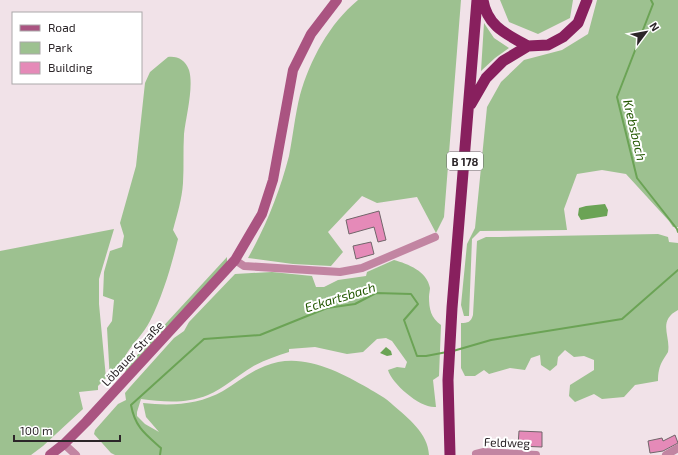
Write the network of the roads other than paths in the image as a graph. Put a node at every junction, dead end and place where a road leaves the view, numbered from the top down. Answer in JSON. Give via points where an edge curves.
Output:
{"nodes":[{"id":1,"x":337,"y":0,"type":"edge"},
{"id":2,"x":477,"y":0,"type":"edge"},
{"id":3,"x":484,"y":0,"type":"edge"},
{"id":4,"x":587,"y":0,"type":"edge"},
{"id":5,"x":528,"y":46,"type":"junction"},
{"id":6,"x":469,"y":106,"type":"junction"},
{"id":7,"x":435,"y":237,"type":"dead end"},
{"id":8,"x":233,"y":262,"type":"junction"},
{"id":9,"x":64,"y":444,"type":"junction"},
{"id":10,"x":678,"y":448,"type":"edge"},
{"id":11,"x":476,"y":454,"type":"dead end"},
{"id":12,"x":50,"y":455,"type":"edge"},
{"id":13,"x":76,"y":455,"type":"edge"},
{"id":14,"x":450,"y":455,"type":"edge"},
{"id":15,"x":536,"y":455,"type":"edge"},
{"id":16,"x":666,"y":455,"type":"edge"}],
"edges":[{"from":1,"to":8,"type":"main road","name":"Löbauer Straße","via":[[311,34],[293,70],[273,180],[262,214]]},
{"from":2,"to":6,"type":"highway","number":"B 178"},
{"from":3,"to":5,"type":"highway","via":[[485,12],[500,31]]},
{"from":4,"to":5,"type":"highway","via":[[578,23],[563,37],[548,44]]},
{"from":5,"to":6,"type":"highway","via":[[503,61],[486,78]]},
{"from":6,"to":14,"type":"highway","number":"B 178","via":[[448,380]]},
{"from":7,"to":8,"type":"street","via":[[362,268],[340,272],[244,266]]},
{"from":8,"to":9,"type":"main road","name":"Löbauer Straße"},
{"from":9,"to":12,"type":"main road","name":"Löbauer Straße"},
{"from":9,"to":13,"type":"street"},
{"from":10,"to":16,"type":"street"},
{"from":11,"to":15,"type":"street","name":"Feldweg","via":[[484,452]]}]}
